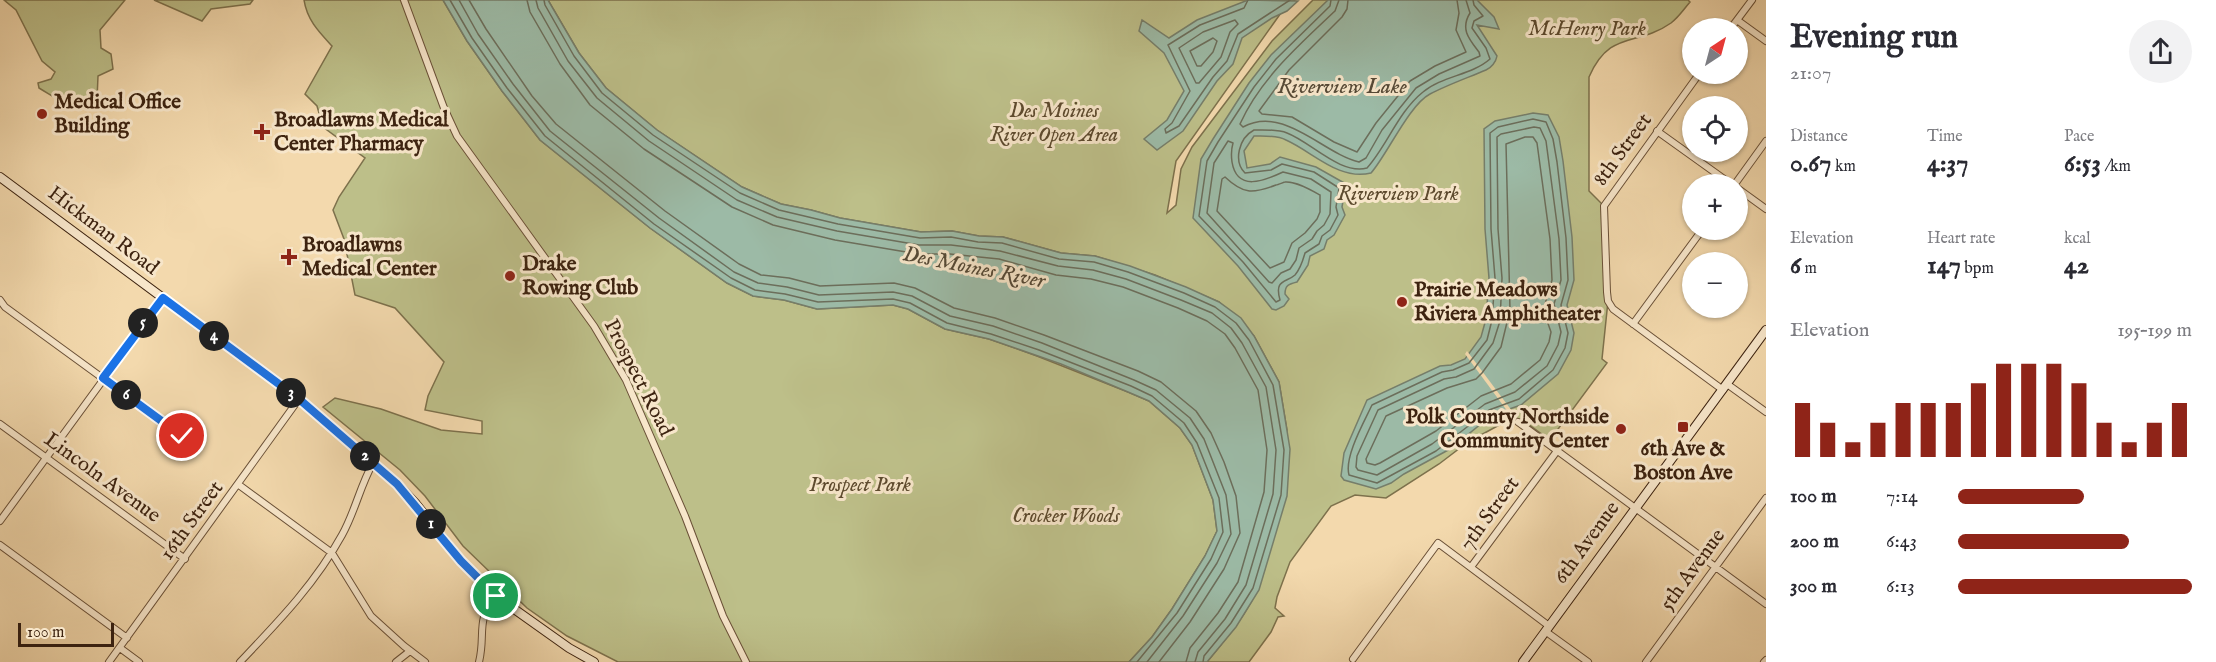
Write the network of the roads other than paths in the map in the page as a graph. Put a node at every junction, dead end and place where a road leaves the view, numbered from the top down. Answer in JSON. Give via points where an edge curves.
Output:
{"nodes":[{"id":1,"x":404,"y":0,"type":"edge"},
{"id":2,"x":1752,"y":0,"type":"edge"},
{"id":3,"x":1738,"y":18,"type":"edge"},
{"id":4,"x":1748,"y":28,"type":"edge"},
{"id":5,"x":1766,"y":41,"type":"edge"},
{"id":6,"x":1692,"y":84,"type":"edge"},
{"id":7,"x":1657,"y":131,"type":"junction"},
{"id":8,"x":1766,"y":141,"type":"edge"},
{"id":9,"x":1719,"y":174,"type":"edge"},
{"id":10,"x":1741,"y":174,"type":"edge"},
{"id":11,"x":0,"y":177,"type":"edge"},
{"id":12,"x":1748,"y":197,"type":"edge"},
{"id":13,"x":1766,"y":209,"type":"edge"},
{"id":14,"x":1695,"y":240,"type":"edge"},
{"id":15,"x":163,"y":298,"type":"junction"},
{"id":16,"x":0,"y":300,"type":"edge"},
{"id":17,"x":1633,"y":324,"type":"junction"},
{"id":18,"x":1766,"y":330,"type":"edge"},
{"id":19,"x":103,"y":378,"type":"junction"},
{"id":20,"x":1725,"y":387,"type":"junction"},
{"id":21,"x":299,"y":399,"type":"junction"},
{"id":22,"x":1766,"y":412,"type":"edge"},
{"id":23,"x":1518,"y":422,"type":"dead end"},
{"id":24,"x":0,"y":424,"type":"edge"},
{"id":25,"x":182,"y":436,"type":"dead end"},
{"id":26,"x":1557,"y":451,"type":"junction"},
{"id":27,"x":46,"y":458,"type":"junction"},
{"id":28,"x":373,"y":462,"type":"junction"},
{"id":29,"x":238,"y":485,"type":"junction"},
{"id":30,"x":1766,"y":498,"type":"edge"},
{"id":31,"x":1635,"y":508,"type":"junction"},
{"id":32,"x":0,"y":521,"type":"edge"},
{"id":33,"x":0,"y":545,"type":"edge"},
{"id":34,"x":332,"y":554,"type":"junction"},
{"id":35,"x":184,"y":559,"type":"junction"},
{"id":36,"x":1471,"y":567,"type":"junction"},
{"id":37,"x":1715,"y":567,"type":"junction"},
{"id":38,"x":496,"y":596,"type":"junction"},
{"id":39,"x":1766,"y":604,"type":"edge"},
{"id":40,"x":1547,"y":628,"type":"junction"},
{"id":41,"x":127,"y":638,"type":"junction"},
{"id":42,"x":120,"y":648,"type":"junction"},
{"id":43,"x":410,"y":651,"type":"junction"},
{"id":44,"x":1353,"y":659,"type":"dead end"},
{"id":45,"x":109,"y":662,"type":"edge"},
{"id":46,"x":139,"y":662,"type":"edge"},
{"id":47,"x":240,"y":662,"type":"edge"},
{"id":48,"x":396,"y":662,"type":"edge"},
{"id":49,"x":425,"y":662,"type":"edge"},
{"id":50,"x":479,"y":662,"type":"edge"},
{"id":51,"x":594,"y":662,"type":"edge"},
{"id":52,"x":746,"y":662,"type":"edge"},
{"id":53,"x":1523,"y":662,"type":"edge"},
{"id":54,"x":1588,"y":662,"type":"edge"},
{"id":55,"x":1646,"y":662,"type":"edge"}],
"edges":[{"from":1,"to":52,"type":"street","name":"Prospect Road","via":[[457,136],[594,326],[626,380],[723,616]]},
{"from":2,"to":3,"type":"street"},
{"from":4,"to":5,"type":"street"},
{"from":6,"to":7,"type":"street","name":"8th Street"},
{"from":7,"to":9,"type":"street"},
{"from":7,"to":17,"type":"street","name":"8th Street","via":[[1604,206],[1608,301]]},
{"from":8,"to":10,"type":"street"},
{"from":11,"to":15,"type":"main road","name":"Hickman Road"},
{"from":12,"to":13,"type":"street"},
{"from":14,"to":17,"type":"street"},
{"from":15,"to":19,"type":"street"},
{"from":15,"to":21,"type":"main road","name":"Hickman Road"},
{"from":16,"to":19,"type":"street"},
{"from":17,"to":20,"type":"street"},
{"from":18,"to":20,"type":"main road","name":"6th Avenue"},
{"from":19,"to":25,"type":"street"},
{"from":19,"to":27,"type":"street"},
{"from":20,"to":22,"type":"street"},
{"from":20,"to":31,"type":"main road","name":"6th Avenue"},
{"from":21,"to":28,"type":"main road","name":"Hickman Road"},
{"from":21,"to":29,"type":"street","name":"16th Street"},
{"from":23,"to":26,"type":"street"},
{"from":24,"to":27,"type":"street","name":"Lincoln Avenue"},
{"from":26,"to":31,"type":"street"},
{"from":26,"to":36,"type":"street","name":"7th Street"},
{"from":27,"to":32,"type":"street"},
{"from":27,"to":35,"type":"street","name":"Lincoln Avenue"},
{"from":28,"to":34,"type":"street"},
{"from":28,"to":38,"type":"main road","name":"Hickman Road","via":[[410,497],[461,561]]},
{"from":29,"to":34,"type":"street"},
{"from":29,"to":35,"type":"street","name":"16th Street"},
{"from":30,"to":37,"type":"street","name":"5th Avenue"},
{"from":31,"to":37,"type":"street"},
{"from":31,"to":40,"type":"main road","name":"6th Avenue"},
{"from":33,"to":41,"type":"street"},
{"from":34,"to":43,"type":"street","via":[[371,616]]},
{"from":34,"to":47,"type":"street","via":[[297,601]]},
{"from":35,"to":41,"type":"street","name":"16th Street"},
{"from":36,"to":40,"type":"street"},
{"from":36,"to":44,"type":"street","via":[[1438,543]]},
{"from":37,"to":39,"type":"street"},
{"from":37,"to":55,"type":"street","name":"5th Avenue"},
{"from":38,"to":50,"type":"street","via":[[482,618]]},
{"from":38,"to":51,"type":"main road","name":"Hickman Road"},
{"from":40,"to":53,"type":"main road","name":"6th Avenue"},
{"from":40,"to":54,"type":"street"},
{"from":41,"to":42,"type":"street","name":"16th Street"},
{"from":42,"to":45,"type":"street","name":"16th Street"},
{"from":42,"to":46,"type":"street"},
{"from":43,"to":48,"type":"street"},
{"from":43,"to":49,"type":"street"}]}
